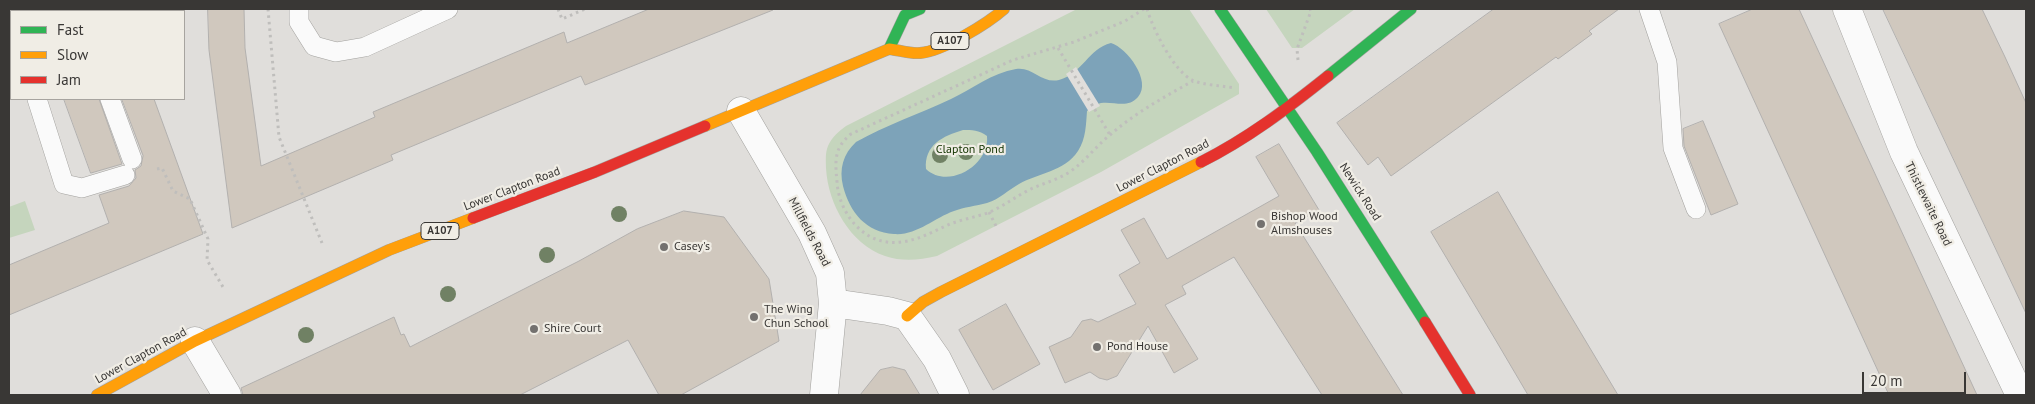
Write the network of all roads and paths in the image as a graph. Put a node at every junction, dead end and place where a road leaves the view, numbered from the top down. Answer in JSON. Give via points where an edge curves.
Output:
{"nodes":[{"id":1,"x":268,"y":9,"type":"edge"},
{"id":2,"x":299,"y":9,"type":"edge"},
{"id":3,"x":448,"y":9,"type":"edge"},
{"id":4,"x":558,"y":9,"type":"edge"},
{"id":5,"x":585,"y":9,"type":"edge"},
{"id":6,"x":920,"y":9,"type":"edge"},
{"id":7,"x":1004,"y":9,"type":"edge"},
{"id":8,"x":1145,"y":9,"type":"edge"},
{"id":9,"x":1220,"y":9,"type":"edge"},
{"id":10,"x":1411,"y":9,"type":"edge"},
{"id":11,"x":1649,"y":9,"type":"edge"},
{"id":12,"x":1846,"y":9,"type":"edge"},
{"id":13,"x":1311,"y":10,"type":"edge"},
{"id":14,"x":1058,"y":48,"type":"junction"},
{"id":15,"x":1297,"y":48,"type":"dead end"},
{"id":16,"x":889,"y":49,"type":"junction"},
{"id":17,"x":1193,"y":81,"type":"junction"},
{"id":18,"x":1239,"y":89,"type":"dead end"},
{"id":19,"x":37,"y":100,"type":"edge"},
{"id":20,"x":110,"y":100,"type":"edge"},
{"id":21,"x":1289,"y":108,"type":"junction"},
{"id":22,"x":741,"y":111,"type":"junction"},
{"id":23,"x":1110,"y":135,"type":"junction"},
{"id":24,"x":128,"y":167,"type":"junction"},
{"id":25,"x":1696,"y":210,"type":"dead end"},
{"id":26,"x":990,"y":212,"type":"junction"},
{"id":27,"x":996,"y":225,"type":"dead end"},
{"id":28,"x":322,"y":243,"type":"dead end"},
{"id":29,"x":222,"y":287,"type":"dead end"},
{"id":30,"x":833,"y":302,"type":"junction"},
{"id":31,"x":908,"y":316,"type":"junction"},
{"id":32,"x":195,"y":341,"type":"junction"},
{"id":33,"x":97,"y":395,"type":"edge"},
{"id":34,"x":227,"y":395,"type":"edge"},
{"id":35,"x":824,"y":395,"type":"edge"},
{"id":36,"x":955,"y":395,"type":"edge"},
{"id":37,"x":1470,"y":395,"type":"edge"},
{"id":38,"x":2020,"y":395,"type":"edge"}],
"edges":[{"from":1,"to":28,"type":"path","via":[[279,137]]},
{"from":2,"to":3,"type":"lane","via":[[299,22],[314,46],[336,52],[365,47]]},
{"from":4,"to":5,"type":"path","via":[[562,19]]},
{"from":6,"to":16,"type":"main road","via":[[905,15]]},
{"from":7,"to":16,"type":"main road","name":"Lower Clapton Road","number":"A107","via":[[980,26],[922,53]]},
{"from":8,"to":14,"type":"path"},
{"from":8,"to":17,"type":"path","via":[[1160,42]]},
{"from":9,"to":21,"type":"main road","name":"Newick Road"},
{"from":10,"to":21,"type":"main road","name":"Lower Clapton Road"},
{"from":11,"to":25,"type":"lane","via":[[1667,62],[1673,148]]},
{"from":12,"to":38,"type":"street","name":"Thistlewaite Road","via":[[1904,152]]},
{"from":13,"to":15,"type":"path"},
{"from":14,"to":23,"type":"path"},
{"from":14,"to":26,"type":"path","via":[[1013,60],[862,129],[842,142],[836,155],[838,190],[845,210],[852,222],[867,235],[884,242],[916,239]]},
{"from":16,"to":22,"type":"main road","name":"Lower Clapton Road","number":"A107"},
{"from":17,"to":18,"type":"path"},
{"from":17,"to":23,"type":"path","via":[[1153,103]]},
{"from":19,"to":24,"type":"lane","via":[[64,184],[82,188]]},
{"from":20,"to":24,"type":"lane"},
{"from":21,"to":31,"type":"main road","name":"Lower Clapton Road","via":[[1222,151],[942,292],[923,302]]},
{"from":21,"to":37,"type":"main road","name":"Newick Road"},
{"from":22,"to":30,"type":"street","name":"Millfields Road","via":[[812,234],[830,273]]},
{"from":22,"to":32,"type":"main road","name":"Lower Clapton Road","number":"A107","via":[[596,172],[389,250]]},
{"from":23,"to":26,"type":"path","via":[[1068,173]]},
{"from":24,"to":29,"type":"path","via":[[162,168],[173,191],[190,198],[208,239],[207,260]]},
{"from":26,"to":27,"type":"path"},
{"from":30,"to":31,"type":"street"},
{"from":30,"to":35,"type":"street","name":"Millfields Road"},
{"from":31,"to":36,"type":"street","via":[[938,359]]},
{"from":32,"to":33,"type":"main road","name":"Lower Clapton Road","number":"A107"},
{"from":32,"to":34,"type":"street"}]}
